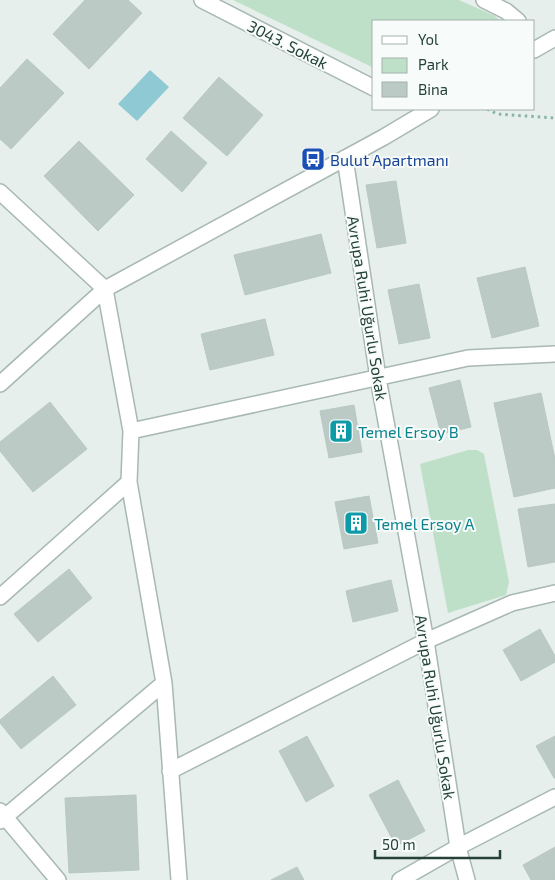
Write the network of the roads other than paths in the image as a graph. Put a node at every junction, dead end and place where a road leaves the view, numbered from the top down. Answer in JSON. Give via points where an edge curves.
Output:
{"nodes":[{"id":1,"x":202,"y":0,"type":"edge"},
{"id":2,"x":484,"y":0,"type":"edge"},
{"id":3,"x":509,"y":5,"type":"edge"},
{"id":4,"x":517,"y":20,"type":"edge"},
{"id":5,"x":372,"y":87,"type":"edge"},
{"id":6,"x":423,"y":110,"type":"edge"},
{"id":7,"x":345,"y":158,"type":"junction"},
{"id":8,"x":0,"y":192,"type":"edge"},
{"id":9,"x":105,"y":289,"type":"junction"},
{"id":10,"x":555,"y":354,"type":"edge"},
{"id":11,"x":378,"y":378,"type":"junction"},
{"id":12,"x":0,"y":384,"type":"edge"},
{"id":13,"x":131,"y":431,"type":"junction"},
{"id":14,"x":129,"y":482,"type":"junction"},
{"id":15,"x":555,"y":593,"type":"edge"},
{"id":16,"x":0,"y":597,"type":"edge"},
{"id":17,"x":426,"y":641,"type":"junction"},
{"id":18,"x":164,"y":683,"type":"junction"},
{"id":19,"x":170,"y":771,"type":"junction"},
{"id":20,"x":555,"y":797,"type":"edge"},
{"id":21,"x":2,"y":816,"type":"edge"},
{"id":22,"x":458,"y":847,"type":"junction"},
{"id":23,"x":58,"y":880,"type":"edge"},
{"id":24,"x":179,"y":880,"type":"edge"},
{"id":25,"x":400,"y":880,"type":"edge"},
{"id":26,"x":468,"y":880,"type":"edge"}],
"edges":[{"from":1,"to":5,"type":"street","name":"3043. Sokak"},
{"from":2,"to":3,"type":"street"},
{"from":3,"to":4,"type":"street"},
{"from":6,"to":7,"type":"street","via":[[384,138]]},
{"from":7,"to":9,"type":"street"},
{"from":7,"to":11,"type":"street","name":"Avrupa Ruhi Uğurlu Sokak"},
{"from":8,"to":9,"type":"street"},
{"from":9,"to":12,"type":"street"},
{"from":9,"to":13,"type":"street"},
{"from":10,"to":11,"type":"street","via":[[468,358]]},
{"from":11,"to":13,"type":"street"},
{"from":11,"to":17,"type":"street","name":"Avrupa Ruhi Uğurlu Sokak"},
{"from":13,"to":14,"type":"street"},
{"from":14,"to":16,"type":"street"},
{"from":14,"to":18,"type":"street"},
{"from":15,"to":17,"type":"street","via":[[512,603]]},
{"from":17,"to":19,"type":"street"},
{"from":17,"to":22,"type":"street","name":"Avrupa Ruhi Uğurlu Sokak"},
{"from":18,"to":19,"type":"street"},
{"from":18,"to":21,"type":"street"},
{"from":19,"to":24,"type":"street"},
{"from":20,"to":22,"type":"street"},
{"from":21,"to":23,"type":"street"},
{"from":22,"to":25,"type":"street"},
{"from":22,"to":26,"type":"street","name":"Avrupa Ruhi Uğurlu Sokak"}]}
